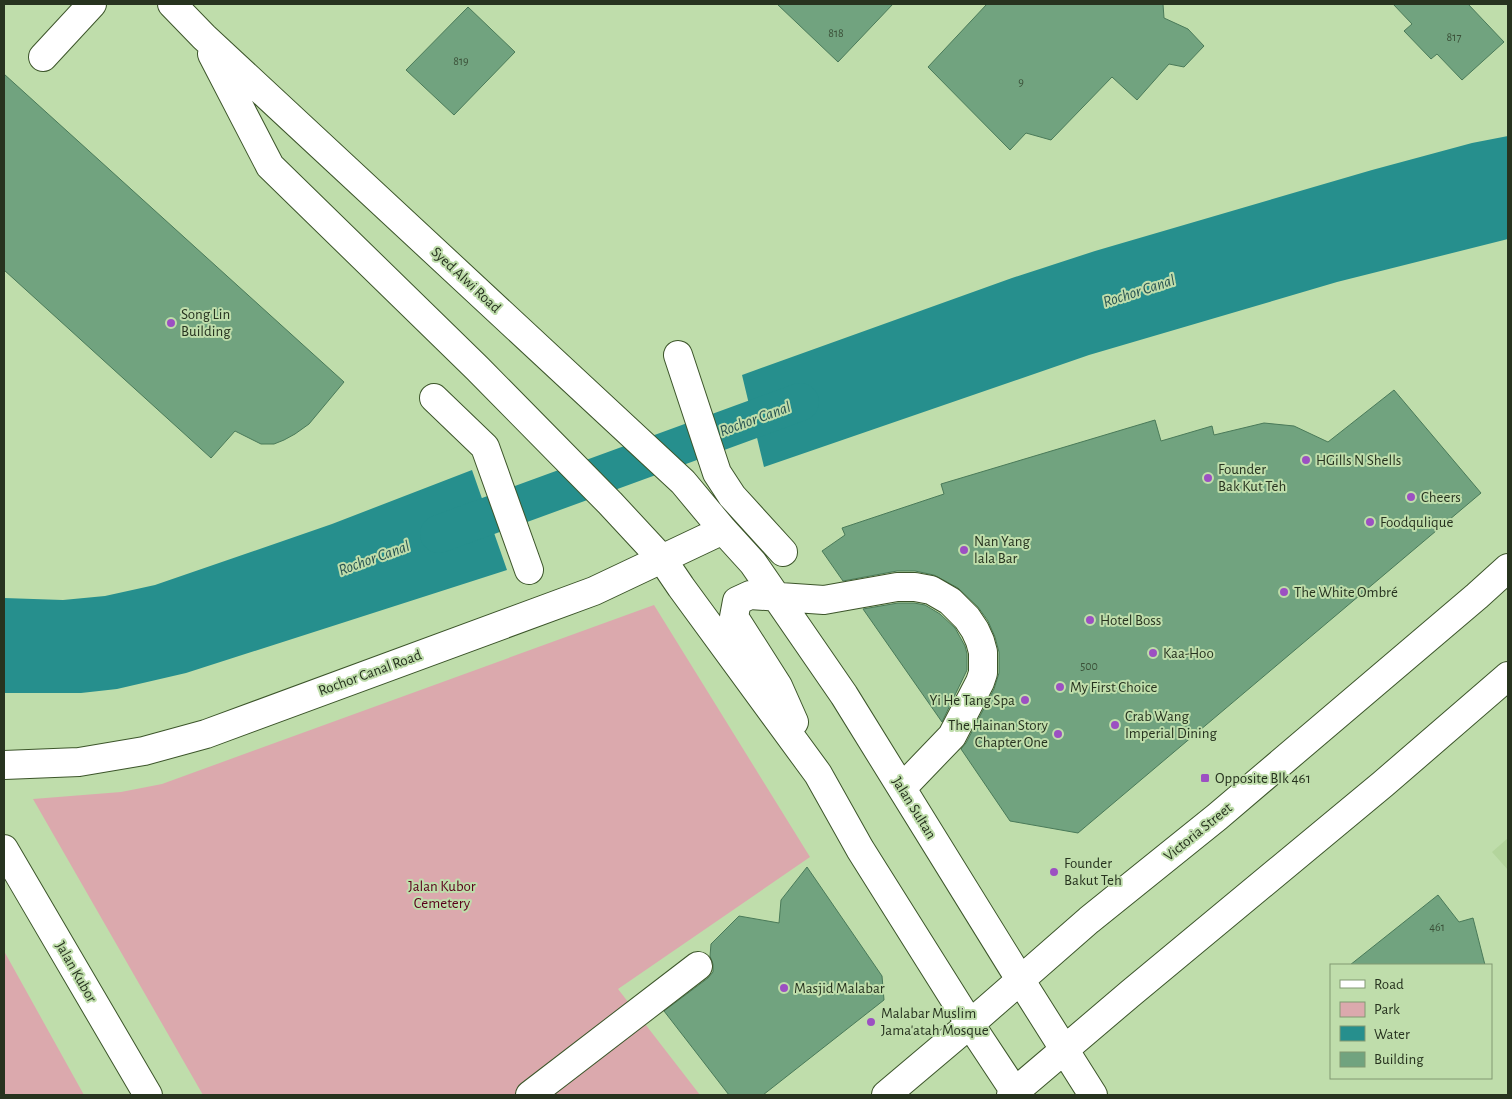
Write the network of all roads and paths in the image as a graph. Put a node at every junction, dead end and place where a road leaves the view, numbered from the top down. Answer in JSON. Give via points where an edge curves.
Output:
{"nodes":[{"id":1,"x":92,"y":4,"type":"edge"},
{"id":2,"x":172,"y":4,"type":"edge"},
{"id":3,"x":204,"y":37,"type":"junction"},
{"id":4,"x":43,"y":58,"type":"dead end"},
{"id":5,"x":681,"y":363,"type":"dead end"},
{"id":6,"x":434,"y":398,"type":"dead end"},
{"id":7,"x":723,"y":530,"type":"junction"},
{"id":8,"x":784,"y":552,"type":"dead end"},
{"id":9,"x":662,"y":559,"type":"junction"},
{"id":10,"x":1508,"y":568,"type":"edge"},
{"id":11,"x":529,"y":570,"type":"dead end"},
{"id":12,"x":776,"y":596,"type":"junction"},
{"id":13,"x":1508,"y":676,"type":"edge"},
{"id":14,"x":4,"y":765,"type":"edge"},
{"id":15,"x":818,"y":774,"type":"junction"},
{"id":16,"x":902,"y":788,"type":"junction"},
{"id":17,"x":4,"y":848,"type":"edge"},
{"id":18,"x":698,"y":966,"type":"dead end"},
{"id":19,"x":1021,"y":981,"type":"junction"},
{"id":20,"x":970,"y":1024,"type":"junction"},
{"id":21,"x":1064,"y":1049,"type":"junction"},
{"id":22,"x":1014,"y":1094,"type":"edge"},
{"id":23,"x":148,"y":1095,"type":"edge"},
{"id":24,"x":530,"y":1095,"type":"edge"},
{"id":25,"x":886,"y":1095,"type":"edge"},
{"id":26,"x":1093,"y":1095,"type":"edge"}],
"edges":[{"from":1,"to":4,"type":"street"},
{"from":2,"to":3,"type":"street","name":"Syed Alwi Road"},
{"from":3,"to":7,"type":"street","name":"Syed Alwi Road","via":[[683,482]]},
{"from":3,"to":9,"type":"street","name":"Syed Alwi Road","via":[[270,166],[477,368]]},
{"from":5,"to":8,"type":"street","via":[[717,473],[732,496]]},
{"from":6,"to":11,"type":"street","via":[[485,447]]},
{"from":7,"to":9,"type":"street","name":"Rochor Canal Road"},
{"from":7,"to":12,"type":"street","name":"Jalan Sultan","via":[[753,563]]},
{"from":9,"to":14,"type":"street","name":"Rochor Canal Road","via":[[594,591],[206,734],[144,751],[79,762]]},
{"from":9,"to":15,"type":"street"},
{"from":10,"to":19,"type":"street","name":"Victoria Street","via":[[1216,817],[1089,920]]},
{"from":12,"to":15,"type":"street","via":[[750,595],[737,601],[734,617],[778,686]]},
{"from":12,"to":16,"type":"street","name":"Jalan Sultan","via":[[844,695]]},
{"from":12,"to":16,"type":"street","via":[[824,600],[897,587],[915,587],[931,590],[950,600],[967,618],[983,652],[980,682],[952,736]]},
{"from":13,"to":21,"type":"street","via":[[1384,784]]},
{"from":15,"to":20,"type":"street","via":[[860,849]]},
{"from":16,"to":19,"type":"street","name":"Jalan Sultan"},
{"from":17,"to":23,"type":"street","name":"Jalan Kubor"},
{"from":18,"to":24,"type":"street"},
{"from":19,"to":20,"type":"street","name":"Victoria Street"},
{"from":19,"to":21,"type":"street","name":"Jalan Sultan"},
{"from":20,"to":22,"type":"street"},
{"from":20,"to":25,"type":"street","name":"Victoria Street"},
{"from":21,"to":22,"type":"street"},
{"from":21,"to":26,"type":"street","name":"Jalan Sultan"}]}
